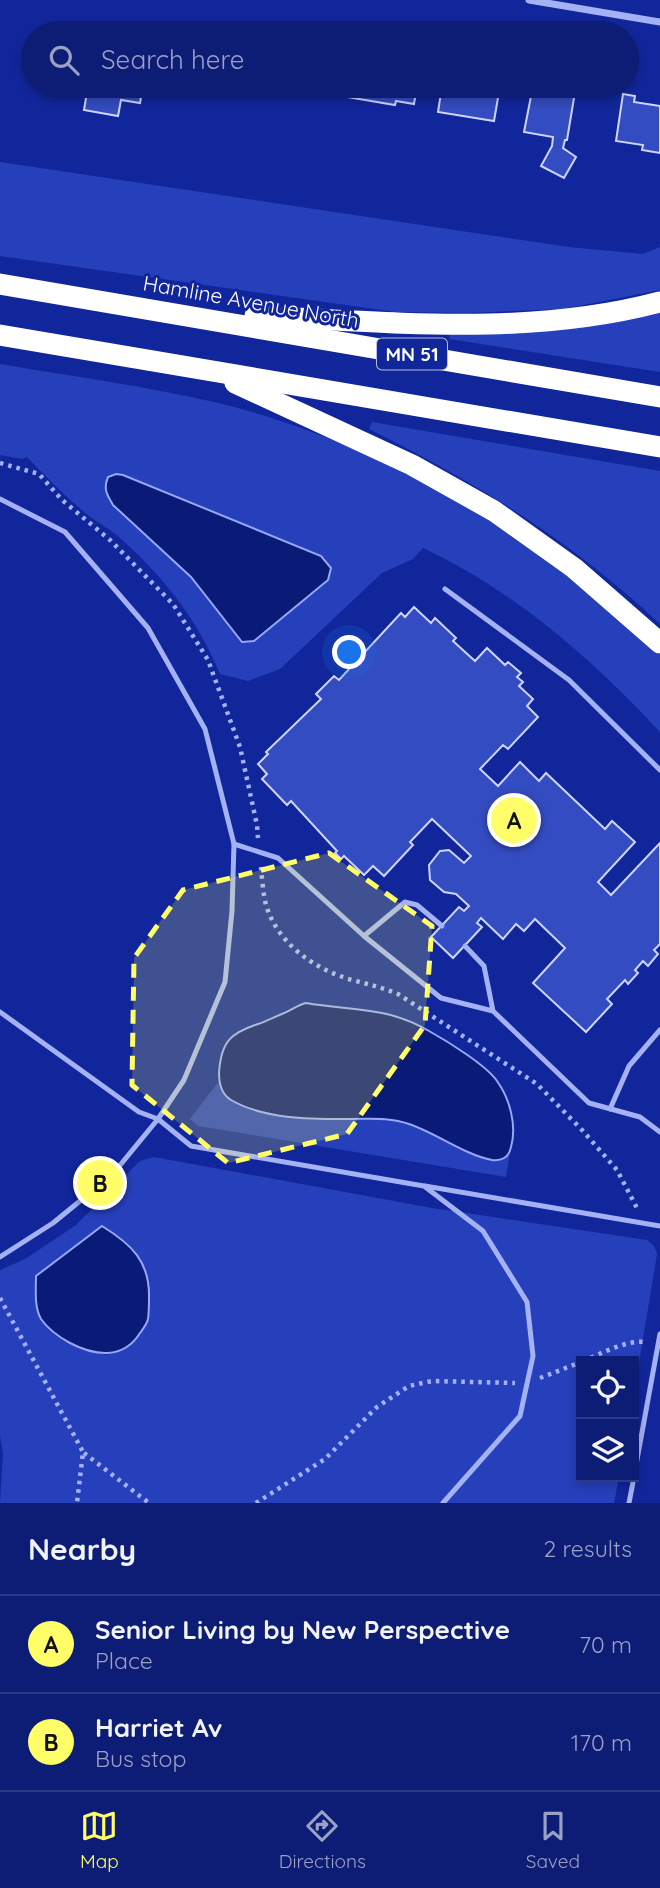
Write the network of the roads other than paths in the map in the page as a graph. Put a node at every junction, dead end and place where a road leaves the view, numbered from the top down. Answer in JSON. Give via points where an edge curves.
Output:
{"nodes":[{"id":1,"x":529,"y":0,"type":"edge"},
{"id":2,"x":660,"y":22,"type":"edge"},
{"id":3,"x":0,"y":284,"type":"edge"},
{"id":4,"x":660,"y":302,"type":"edge"},
{"id":5,"x":164,"y":311,"type":"junction"},
{"id":6,"x":0,"y":335,"type":"edge"},
{"id":7,"x":211,"y":371,"type":"junction"},
{"id":8,"x":660,"y":397,"type":"edge"},
{"id":9,"x":660,"y":447,"type":"edge"},
{"id":10,"x":0,"y":499,"type":"edge"},
{"id":11,"x":444,"y":589,"type":"dead end"},
{"id":12,"x":660,"y":643,"type":"edge"},
{"id":13,"x":660,"y":770,"type":"edge"},
{"id":14,"x":234,"y":844,"type":"junction"},
{"id":15,"x":442,"y":926,"type":"dead end"},
{"id":16,"x":364,"y":936,"type":"junction"},
{"id":17,"x":465,"y":946,"type":"dead end"},
{"id":18,"x":493,"y":1011,"type":"junction"},
{"id":19,"x":0,"y":1012,"type":"edge"},
{"id":20,"x":660,"y":1030,"type":"edge"},
{"id":21,"x":610,"y":1109,"type":"junction"},
{"id":22,"x":158,"y":1119,"type":"junction"},
{"id":23,"x":660,"y":1132,"type":"edge"},
{"id":24,"x":424,"y":1186,"type":"junction"},
{"id":25,"x":660,"y":1226,"type":"edge"},
{"id":26,"x":0,"y":1257,"type":"edge"},
{"id":27,"x":660,"y":1334,"type":"edge"},
{"id":28,"x":639,"y":1448,"type":"edge"},
{"id":29,"x":633,"y":1482,"type":"edge"},
{"id":30,"x":443,"y":1503,"type":"edge"},
{"id":31,"x":629,"y":1503,"type":"edge"}],
"edges":[{"from":1,"to":2,"type":"street"},
{"from":3,"to":5,"type":"highway","name":"Hamline Avenue North","number":"MN 51"},
{"from":4,"to":5,"type":"highway","via":[[533,323]]},
{"from":5,"to":8,"type":"highway","name":"Hamline Avenue North","number":"MN 51"},
{"from":6,"to":7,"type":"highway","number":"MN 51"},
{"from":7,"to":9,"type":"highway","number":"MN 51"},
{"from":7,"to":12,"type":"highway","via":[[412,465],[494,511],[574,568]]},
{"from":10,"to":14,"type":"lane","via":[[65,532],[148,628],[205,729]]},
{"from":11,"to":13,"type":"lane","via":[[569,680]]},
{"from":14,"to":16,"type":"lane","via":[[278,858]]},
{"from":14,"to":22,"type":"lane","via":[[225,982],[184,1080]]},
{"from":15,"to":16,"type":"lane","via":[[417,905],[405,902]]},
{"from":16,"to":18,"type":"lane","via":[[441,999]]},
{"from":17,"to":18,"type":"lane","via":[[484,966]]},
{"from":18,"to":21,"type":"lane","via":[[589,1103]]},
{"from":19,"to":22,"type":"lane","via":[[139,1112]]},
{"from":20,"to":21,"type":"lane","via":[[629,1066]]},
{"from":21,"to":23,"type":"lane","via":[[640,1116]]},
{"from":22,"to":24,"type":"lane","via":[[191,1146]]},
{"from":22,"to":26,"type":"lane","via":[[112,1175],[53,1223]]},
{"from":24,"to":25,"type":"lane"},
{"from":24,"to":30,"type":"lane","via":[[483,1231],[527,1302],[533,1356],[520,1416]]},
{"from":27,"to":28,"type":"lane"},
{"from":29,"to":31,"type":"lane"}]}
